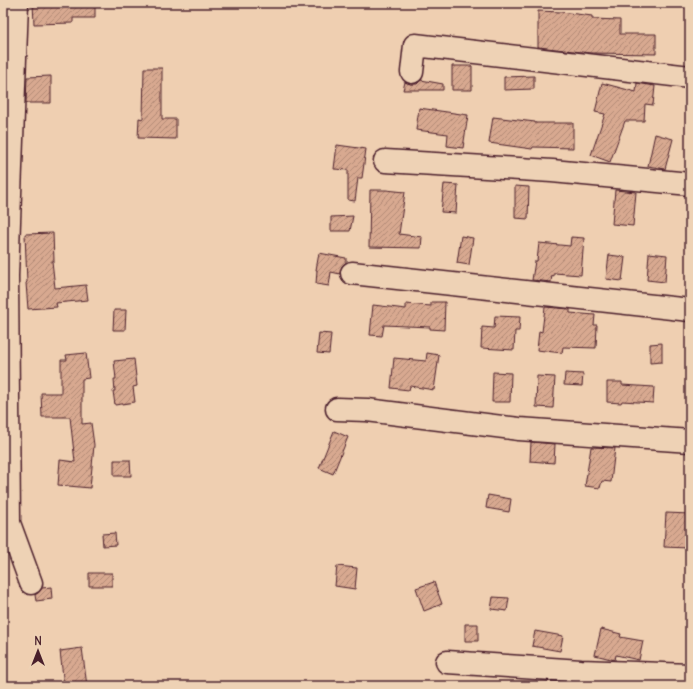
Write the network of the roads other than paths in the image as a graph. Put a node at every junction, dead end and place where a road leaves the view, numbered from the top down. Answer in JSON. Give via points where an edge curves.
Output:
{"nodes":[{"id":1,"x":16,"y":3,"type":"edge"},
{"id":2,"x":412,"y":72,"type":"dead end"},
{"id":3,"x":690,"y":77,"type":"edge"},
{"id":4,"x":385,"y":161,"type":"dead end"},
{"id":5,"x":690,"y":184,"type":"edge"},
{"id":6,"x":352,"y":273,"type":"dead end"},
{"id":7,"x":5,"y":276,"type":"edge"},
{"id":8,"x":690,"y":310,"type":"edge"},
{"id":9,"x":6,"y":399,"type":"edge"},
{"id":10,"x":337,"y":409,"type":"dead end"},
{"id":11,"x":690,"y":441,"type":"edge"},
{"id":12,"x":6,"y":523,"type":"edge"},
{"id":13,"x":31,"y":583,"type":"dead end"},
{"id":14,"x":447,"y":662,"type":"dead end"},
{"id":15,"x":690,"y":675,"type":"edge"}],
"edges":[{"from":1,"to":7,"type":"street"},
{"from":2,"to":3,"type":"street","via":[[415,45]]},
{"from":4,"to":5,"type":"street","via":[[552,171]]},
{"from":6,"to":8,"type":"street"},
{"from":7,"to":9,"type":"street"},
{"from":9,"to":12,"type":"street"},
{"from":10,"to":11,"type":"street","via":[[367,410],[519,429]]},
{"from":12,"to":13,"type":"street"},
{"from":14,"to":15,"type":"street"}]}
